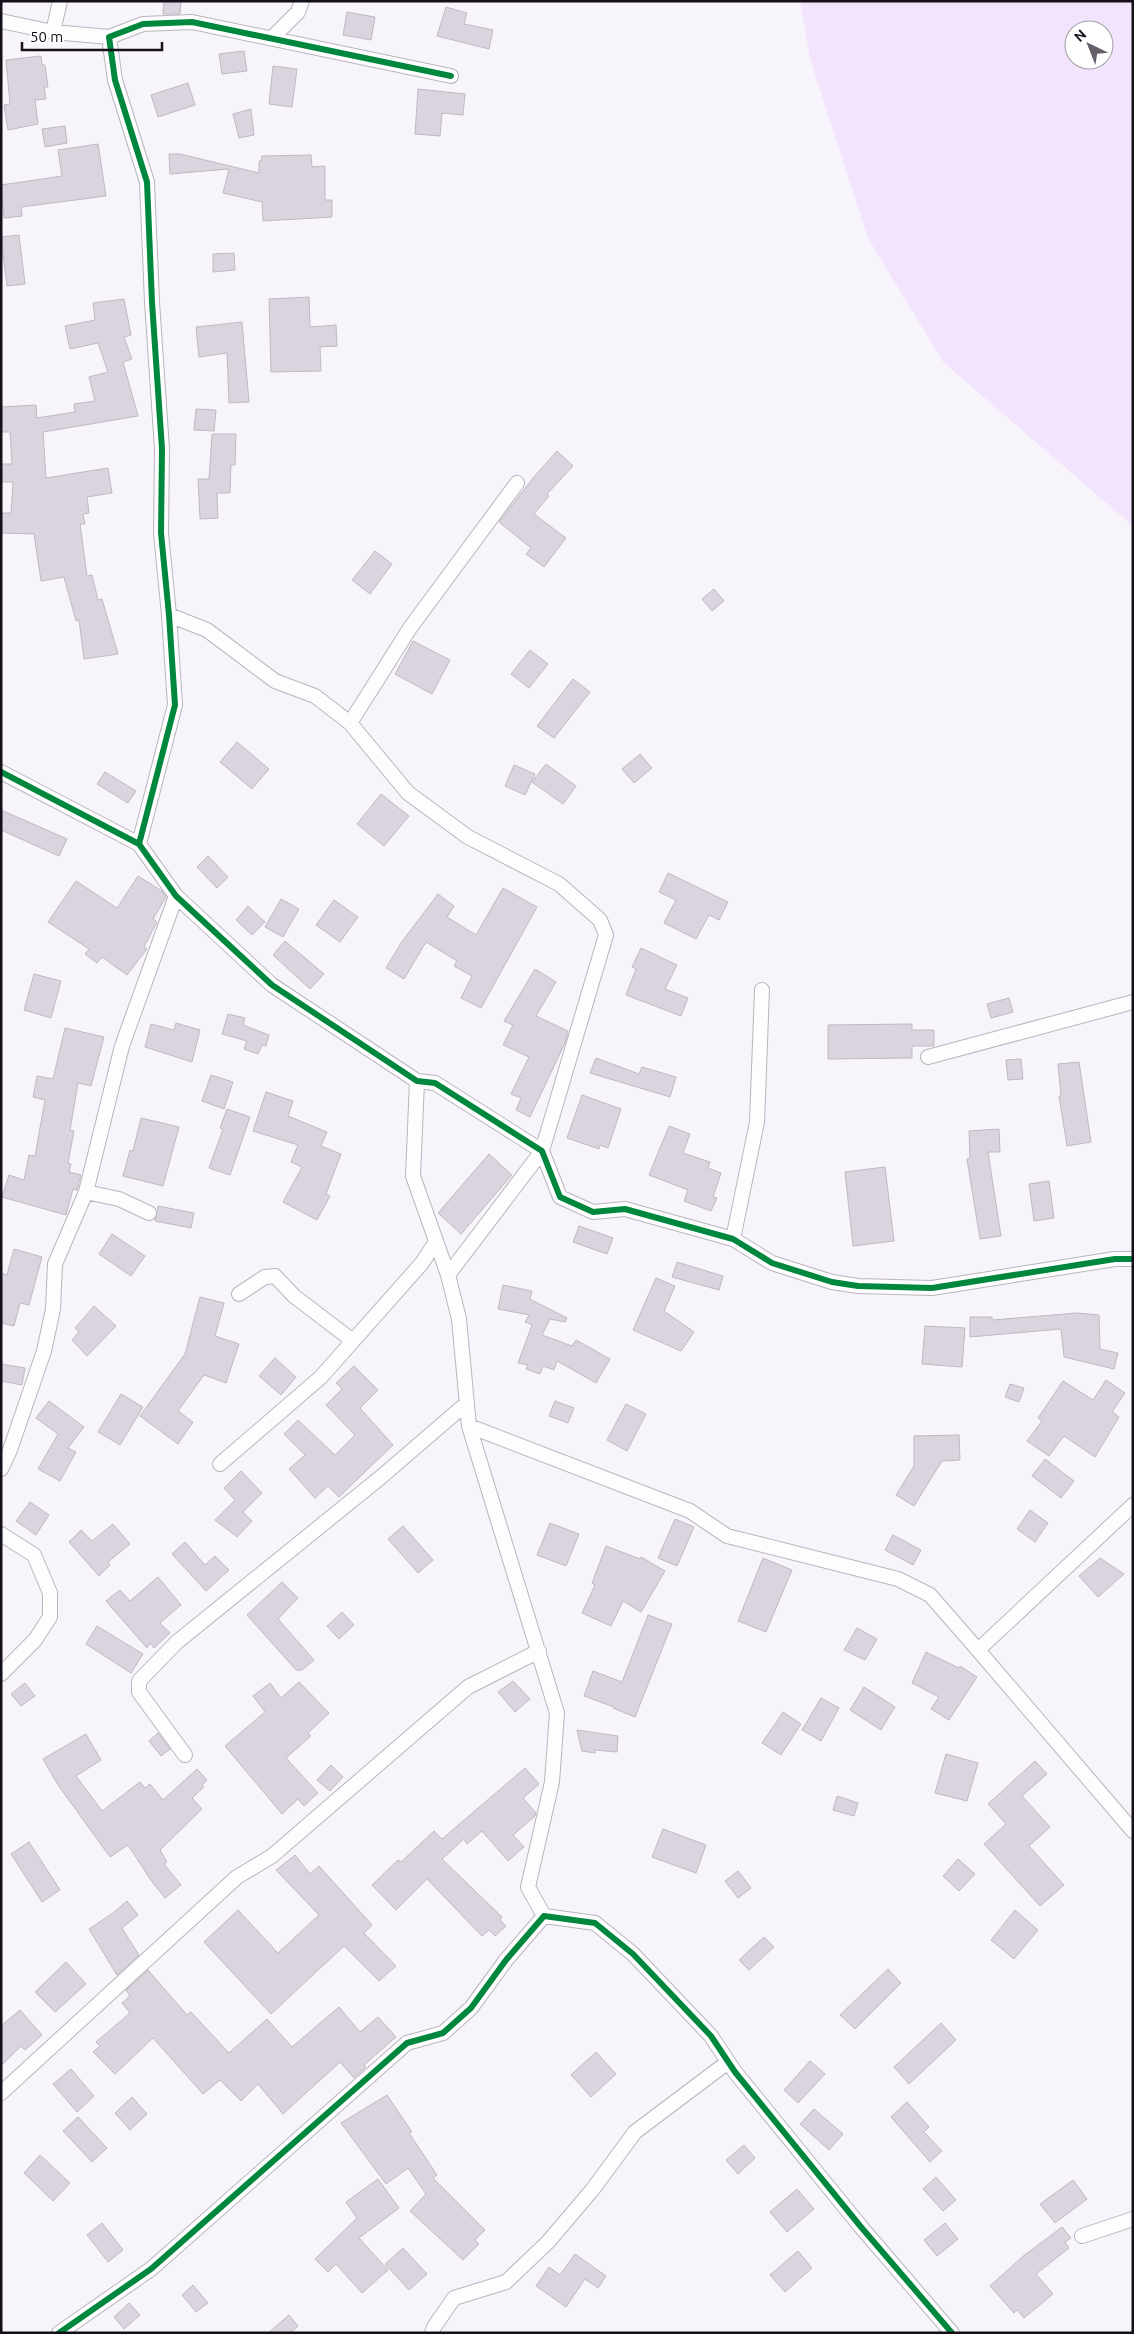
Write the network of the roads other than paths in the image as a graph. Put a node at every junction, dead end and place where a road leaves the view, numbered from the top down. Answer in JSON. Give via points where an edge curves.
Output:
{"nodes":[{"id":1,"x":60,"y":1,"type":"edge"},
{"id":2,"x":302,"y":1,"type":"edge"},
{"id":3,"x":1,"y":21,"type":"edge"},
{"id":4,"x":53,"y":32,"type":"junction"},
{"id":5,"x":109,"y":37,"type":"junction"},
{"id":6,"x":272,"y":38,"type":"junction"},
{"id":7,"x":451,"y":76,"type":"dead end"},
{"id":8,"x":517,"y":483,"type":"dead end"},
{"id":9,"x":169,"y":615,"type":"junction"},
{"id":10,"x":350,"y":723,"type":"junction"},
{"id":11,"x":1,"y":772,"type":"edge"},
{"id":12,"x":139,"y":844,"type":"junction"},
{"id":13,"x":176,"y":896,"type":"junction"},
{"id":14,"x":762,"y":990,"type":"dead end"},
{"id":15,"x":1133,"y":1002,"type":"edge"},
{"id":16,"x":928,"y":1057,"type":"dead end"},
{"id":17,"x":417,"y":1081,"type":"junction"},
{"id":18,"x":542,"y":1151,"type":"junction"},
{"id":19,"x":86,"y":1192,"type":"junction"},
{"id":20,"x":149,"y":1213,"type":"dead end"},
{"id":21,"x":733,"y":1238,"type":"junction"},
{"id":22,"x":436,"y":1243,"type":"junction"},
{"id":23,"x":1133,"y":1259,"type":"edge"},
{"id":24,"x":448,"y":1275,"type":"junction"},
{"id":25,"x":239,"y":1294,"type":"dead end"},
{"id":26,"x":353,"y":1341,"type":"junction"},
{"id":27,"x":467,"y":1403,"type":"junction"},
{"id":28,"x":469,"y":1426,"type":"junction"},
{"id":29,"x":220,"y":1464,"type":"dead end"},
{"id":30,"x":1,"y":1469,"type":"edge"},
{"id":31,"x":1133,"y":1505,"type":"edge"},
{"id":32,"x":1,"y":1534,"type":"edge"},
{"id":33,"x":978,"y":1650,"type":"junction"},
{"id":34,"x":539,"y":1651,"type":"junction"},
{"id":35,"x":1,"y":1674,"type":"edge"},
{"id":36,"x":185,"y":1755,"type":"dead end"},
{"id":37,"x":1133,"y":1831,"type":"edge"},
{"id":38,"x":544,"y":1916,"type":"junction"},
{"id":39,"x":728,"y":2062,"type":"junction"},
{"id":40,"x":1,"y":2093,"type":"edge"},
{"id":41,"x":1133,"y":2219,"type":"edge"},
{"id":42,"x":1082,"y":2236,"type":"dead end"},
{"id":43,"x":59,"y":2333,"type":"edge"},
{"id":44,"x":432,"y":2333,"type":"edge"},
{"id":45,"x":952,"y":2333,"type":"edge"}],
"edges":[{"from":1,"to":4,"type":"street"},
{"from":2,"to":6,"type":"street","via":[[298,12]]},
{"from":3,"to":4,"type":"street"},
{"from":4,"to":5,"type":"street"},
{"from":5,"to":6,"type":"street","via":[[143,24],[192,22]]},
{"from":5,"to":9,"type":"street","via":[[114,80],[147,182],[162,449],[161,533]]},
{"from":6,"to":7,"type":"street"},
{"from":8,"to":10,"type":"street","via":[[410,628]]},
{"from":9,"to":10,"type":"street","via":[[207,630],[274,681],[315,696]]},
{"from":9,"to":12,"type":"street","via":[[175,704]]},
{"from":10,"to":18,"type":"street","via":[[408,793],[468,837],[559,884],[600,920],[606,935]]},
{"from":11,"to":12,"type":"street"},
{"from":12,"to":13,"type":"street"},
{"from":13,"to":17,"type":"street","via":[[272,985]]},
{"from":13,"to":19,"type":"street","via":[[122,1046]]},
{"from":14,"to":21,"type":"street","via":[[757,1122]]},
{"from":15,"to":16,"type":"street"},
{"from":17,"to":18,"type":"street","via":[[435,1082]]},
{"from":17,"to":22,"type":"street","via":[[414,1176]]},
{"from":18,"to":21,"type":"street","via":[[560,1197],[592,1212],[625,1209]]},
{"from":18,"to":24,"type":"street"},
{"from":19,"to":20,"type":"street","via":[[119,1199]]},
{"from":19,"to":30,"type":"street","via":[[55,1264],[53,1309],[44,1350]]},
{"from":21,"to":23,"type":"street","via":[[772,1263],[832,1282],[858,1286],[932,1288],[1115,1259]]},
{"from":22,"to":24,"type":"street"},
{"from":22,"to":26,"type":"street"},
{"from":24,"to":27,"type":"street","via":[[459,1319]]},
{"from":25,"to":26,"type":"street","via":[[265,1277],[275,1276],[294,1296]]},
{"from":26,"to":29,"type":"street","via":[[321,1377]]},
{"from":27,"to":28,"type":"street"},
{"from":27,"to":36,"type":"street","via":[[177,1642],[138,1681],[139,1692]]},
{"from":28,"to":33,"type":"street","via":[[690,1511],[727,1536],[898,1579],[930,1595]]},
{"from":28,"to":34,"type":"street"},
{"from":31,"to":33,"type":"street"},
{"from":32,"to":35,"type":"street","via":[[34,1555],[50,1593],[50,1617],[34,1640]]},
{"from":33,"to":37,"type":"street"},
{"from":34,"to":38,"type":"street","via":[[557,1713],[552,1782],[528,1887]]},
{"from":34,"to":40,"type":"street","via":[[468,1687],[272,1856],[237,1877]]},
{"from":38,"to":39,"type":"street","via":[[595,1923],[632,1954],[710,2036]]},
{"from":38,"to":43,"type":"street","via":[[471,2008],[443,2032],[407,2043],[150,2269]]},
{"from":39,"to":44,"type":"street","via":[[635,2132],[548,2242],[506,2282],[454,2298]]},
{"from":39,"to":45,"type":"street","via":[[861,2227]]},
{"from":41,"to":42,"type":"street"}]}
